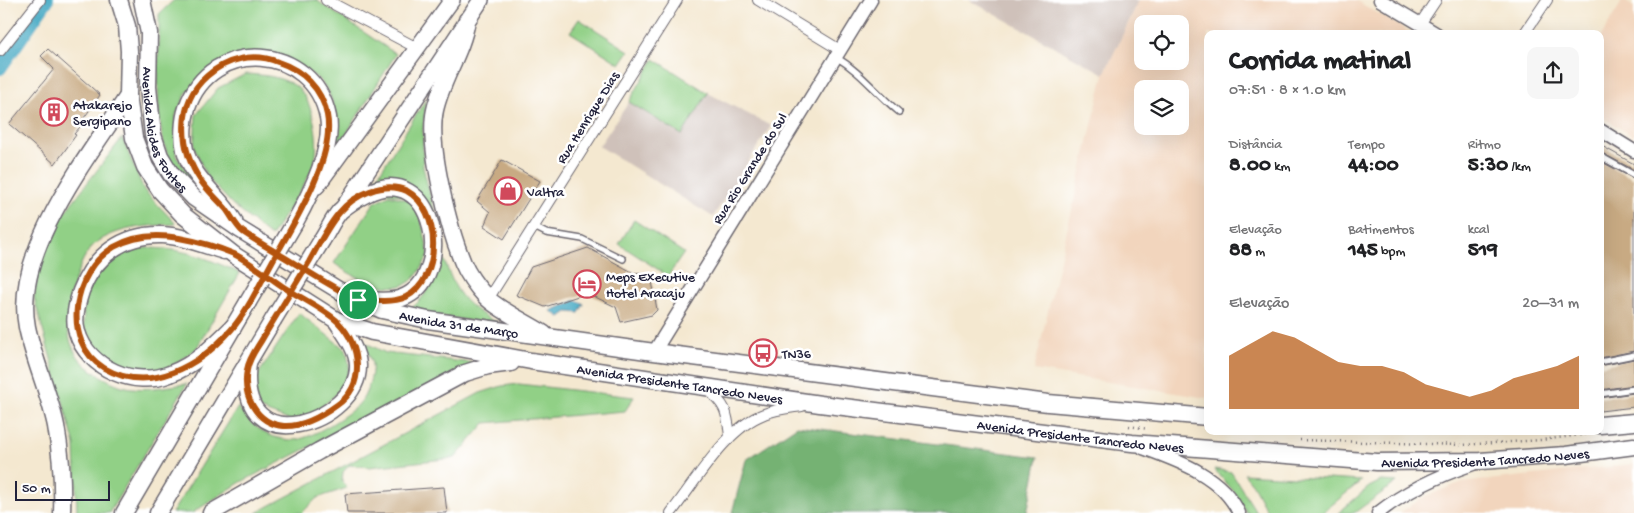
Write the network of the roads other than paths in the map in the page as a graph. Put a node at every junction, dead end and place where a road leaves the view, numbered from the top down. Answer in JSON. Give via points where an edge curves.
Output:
{"nodes":[{"id":1,"x":40,"y":0,"type":"edge"},
{"id":2,"x":119,"y":0,"type":"edge"},
{"id":3,"x":142,"y":0,"type":"edge"},
{"id":4,"x":326,"y":0,"type":"edge"},
{"id":5,"x":452,"y":0,"type":"edge"},
{"id":6,"x":481,"y":0,"type":"edge"},
{"id":7,"x":677,"y":0,"type":"edge"},
{"id":8,"x":758,"y":0,"type":"edge"},
{"id":9,"x":871,"y":0,"type":"edge"},
{"id":10,"x":1380,"y":0,"type":"edge"},
{"id":11,"x":1436,"y":0,"type":"edge"},
{"id":12,"x":1547,"y":0,"type":"edge"},
{"id":13,"x":342,"y":4,"type":"edge"},
{"id":14,"x":467,"y":20,"type":"junction"},
{"id":15,"x":1420,"y":24,"type":"junction"},
{"id":16,"x":1430,"y":30,"type":"edge"},
{"id":17,"x":1527,"y":30,"type":"edge"},
{"id":18,"x":417,"y":48,"type":"junction"},
{"id":19,"x":0,"y":51,"type":"edge"},
{"id":20,"x":838,"y":53,"type":"junction"},
{"id":21,"x":128,"y":96,"type":"junction"},
{"id":22,"x":899,"y":112,"type":"dead end"},
{"id":23,"x":1604,"y":132,"type":"edge"},
{"id":24,"x":1634,"y":151,"type":"edge"},
{"id":25,"x":1604,"y":158,"type":"edge"},
{"id":26,"x":1634,"y":175,"type":"edge"},
{"id":27,"x":310,"y":196,"type":"junction"},
{"id":28,"x":340,"y":211,"type":"junction"},
{"id":29,"x":534,"y":227,"type":"junction"},
{"id":30,"x":239,"y":229,"type":"junction"},
{"id":31,"x":234,"y":254,"type":"junction"},
{"id":32,"x":623,"y":259,"type":"dead end"},
{"id":33,"x":488,"y":299,"type":"junction"},
{"id":34,"x":358,"y":300,"type":"junction"},
{"id":35,"x":336,"y":320,"type":"junction"},
{"id":36,"x":233,"y":327,"type":"junction"},
{"id":37,"x":551,"y":337,"type":"junction"},
{"id":38,"x":654,"y":352,"type":"junction"},
{"id":39,"x":1634,"y":355,"type":"edge"},
{"id":40,"x":531,"y":361,"type":"junction"},
{"id":41,"x":1604,"y":361,"type":"edge"},
{"id":42,"x":248,"y":363,"type":"junction"},
{"id":43,"x":701,"y":384,"type":"junction"},
{"id":44,"x":1634,"y":390,"type":"edge"},
{"id":45,"x":1604,"y":394,"type":"edge"},
{"id":46,"x":820,"y":404,"type":"junction"},
{"id":47,"x":1204,"y":417,"type":"edge"},
{"id":48,"x":1634,"y":422,"type":"edge"},
{"id":49,"x":1604,"y":424,"type":"edge"},
{"id":50,"x":730,"y":436,"type":"junction"},
{"id":51,"x":1132,"y":443,"type":"junction"},
{"id":52,"x":1634,"y":446,"type":"edge"},
{"id":53,"x":1480,"y":461,"type":"junction"},
{"id":54,"x":62,"y":513,"type":"edge"},
{"id":55,"x":124,"y":513,"type":"edge"},
{"id":56,"x":158,"y":513,"type":"edge"},
{"id":57,"x":212,"y":513,"type":"edge"},
{"id":58,"x":671,"y":513,"type":"edge"},
{"id":59,"x":1239,"y":513,"type":"edge"},
{"id":60,"x":1378,"y":513,"type":"edge"}],
"edges":[{"from":1,"to":19,"type":"street"},
{"from":2,"to":21,"type":"main road","name":"Avenida Alcides Fontes","via":[[127,26]]},
{"from":3,"to":30,"type":"main road","name":"Avenida Alcides Fontes","via":[[148,34],[150,114],[160,156],[171,174],[194,198]]},
{"from":4,"to":13,"type":"street"},
{"from":5,"to":18,"type":"main road"},
{"from":6,"to":14,"type":"main road"},
{"from":7,"to":29,"type":"street","name":"Rua Henrique Dias"},
{"from":8,"to":20,"type":"street"},
{"from":9,"to":20,"type":"street","name":"Rua Rio Grande do Sul"},
{"from":10,"to":15,"type":"street"},
{"from":11,"to":15,"type":"street"},
{"from":12,"to":17,"type":"street"},
{"from":13,"to":18,"type":"street"},
{"from":14,"to":28,"type":"main road"},
{"from":14,"to":33,"type":"main road","via":[[464,38],[435,110],[433,142],[463,264]]},
{"from":15,"to":16,"type":"street"},
{"from":18,"to":27,"type":"main road"},
{"from":20,"to":22,"type":"lane"},
{"from":20,"to":38,"type":"street","name":"Rua Rio Grande do Sul"},
{"from":21,"to":31,"type":"main road","name":"Avenida Alcides Fontes","via":[[137,146],[145,167],[160,190],[183,215]]},
{"from":21,"to":54,"type":"main road","via":[[55,211],[26,279],[27,326],[55,425]]},
{"from":23,"to":24,"type":"street"},
{"from":25,"to":26,"type":"lane"},
{"from":27,"to":30,"type":"main road","via":[[327,138],[328,118],[321,96],[296,70],[273,60],[256,57],[233,61],[216,69],[197,86],[185,115],[184,134],[185,149],[193,168]]},
{"from":27,"to":36,"type":"main road","bridge":true},
{"from":28,"to":34,"type":"main road","via":[[372,191],[385,186],[397,188],[420,201],[432,231],[433,250],[428,268],[421,284],[411,294],[401,299]]},
{"from":28,"to":42,"type":"main road","bridge":true},
{"from":29,"to":32,"type":"lane","via":[[546,233],[582,239]]},
{"from":29,"to":33,"type":"street","name":"Rua Henrique Dias"},
{"from":30,"to":34,"type":"main road","name":"Avenida 31 de Março"},
{"from":31,"to":35,"type":"main road","name":"Avenida 31 de Março"},
{"from":31,"to":36,"type":"main road","via":[[162,235],[142,237],[115,246],[97,261],[85,280],[76,312],[77,332],[87,352],[103,367],[124,376],[148,378],[169,375],[190,365]]},
{"from":33,"to":37,"type":"main road"},
{"from":34,"to":37,"type":"main road","name":"Avenida 31 de Março","via":[[396,314]]},
{"from":35,"to":40,"type":"main road","name":"Avenida 31 de Março","via":[[395,338]]},
{"from":35,"to":42,"type":"main road","via":[[356,352],[358,366],[354,385],[346,399],[314,419],[290,426],[271,423],[262,417],[247,394]]},
{"from":36,"to":55,"type":"main road"},
{"from":37,"to":38,"type":"main road","name":"Avenida Presidente Tancredo Neves"},
{"from":38,"to":47,"type":"main road","name":"Avenida Presidente Tancredo Neves","via":[[1048,403]]},
{"from":39,"to":41,"type":"lane"},
{"from":40,"to":43,"type":"main road","name":"Avenida Presidente Tancredo Neves"},
{"from":40,"to":57,"type":"main road","via":[[488,366],[465,373],[327,446]]},
{"from":42,"to":56,"type":"main road"},
{"from":43,"to":46,"type":"main road","name":"Avenida Presidente Tancredo Neves"},
{"from":43,"to":50,"type":"street","via":[[721,401]]},
{"from":44,"to":45,"type":"lane"},
{"from":46,"to":50,"type":"street","via":[[765,414],[752,419]]},
{"from":46,"to":51,"type":"main road","name":"Avenida Presidente Tancredo Neves"},
{"from":48,"to":49,"type":"main road"},
{"from":50,"to":58,"type":"street"},
{"from":51,"to":53,"type":"main road","name":"Avenida Presidente Tancredo Neves","via":[[1377,462]]},
{"from":51,"to":59,"type":"street","via":[[1202,474],[1224,492]]},
{"from":52,"to":53,"type":"main road","name":"Avenida Presidente Tancredo Neves"},
{"from":53,"to":60,"type":"street","via":[[1428,481],[1401,495]]}]}
